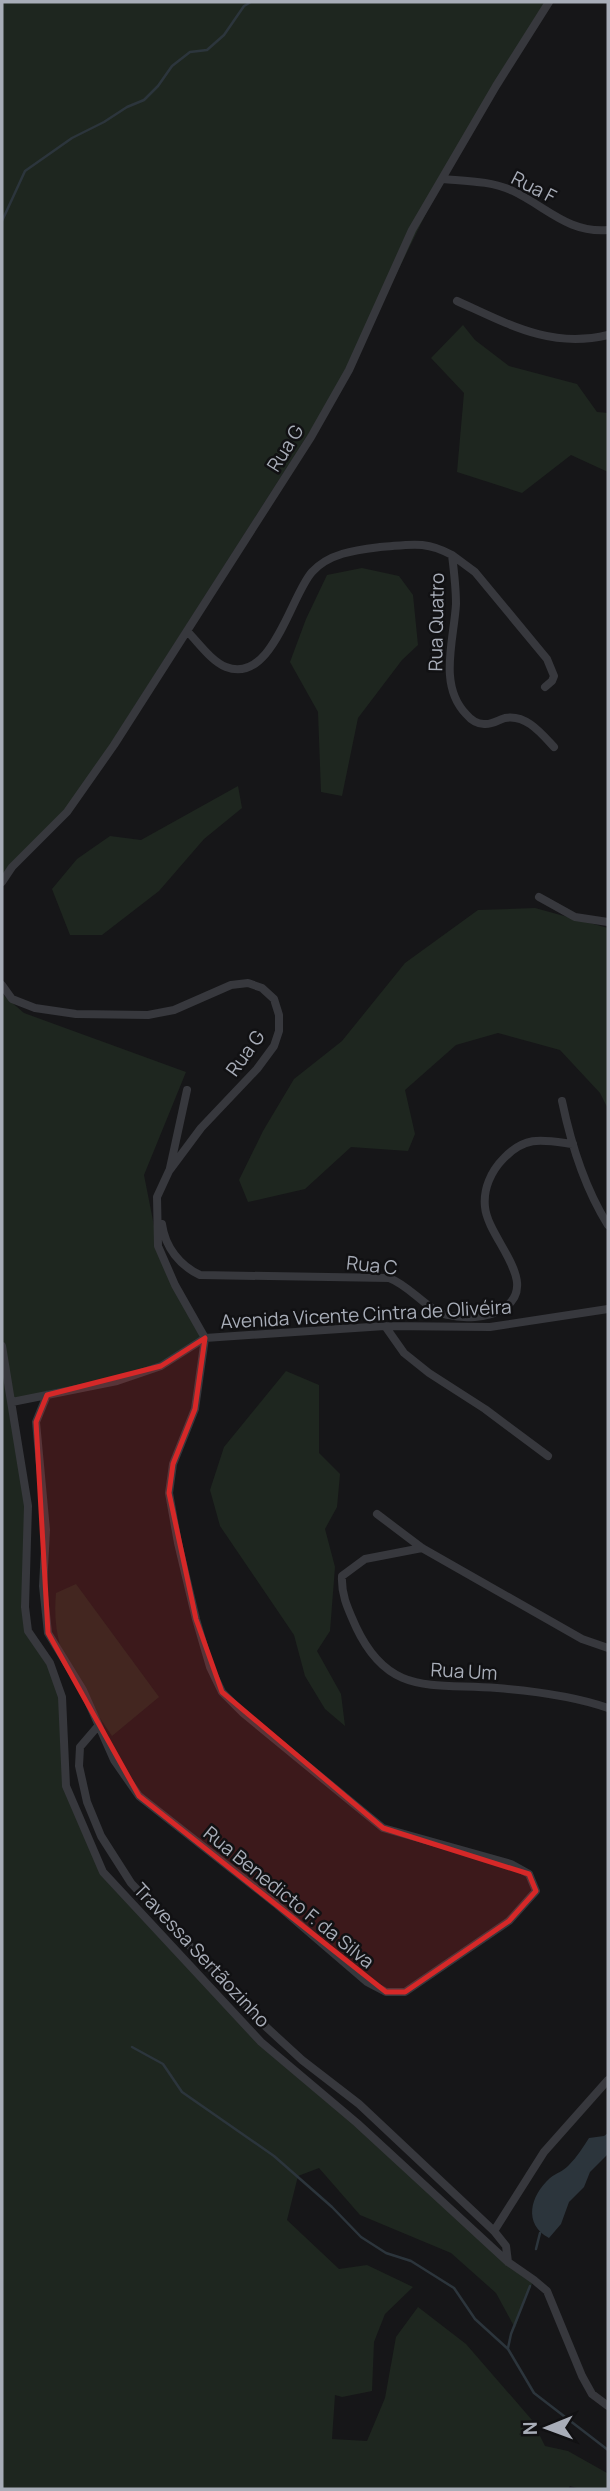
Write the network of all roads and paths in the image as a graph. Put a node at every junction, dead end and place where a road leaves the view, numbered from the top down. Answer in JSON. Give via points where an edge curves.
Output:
{"nodes":[{"id":1,"x":549,"y":2,"type":"edge"},
{"id":2,"x":443,"y":179,"type":"junction"},
{"id":3,"x":608,"y":230,"type":"edge"},
{"id":4,"x":457,"y":301,"type":"dead end"},
{"id":5,"x":608,"y":335,"type":"edge"},
{"id":6,"x":452,"y":555,"type":"junction"},
{"id":7,"x":187,"y":631,"type":"junction"},
{"id":8,"x":545,"y":687,"type":"dead end"},
{"id":9,"x":554,"y":747,"type":"dead end"},
{"id":10,"x":2,"y":882,"type":"edge"},
{"id":11,"x":539,"y":897,"type":"dead end"},
{"id":12,"x":608,"y":922,"type":"edge"},
{"id":13,"x":2,"y":985,"type":"edge"},
{"id":14,"x":187,"y":1090,"type":"dead end"},
{"id":15,"x":562,"y":1101,"type":"dead end"},
{"id":16,"x":573,"y":1144,"type":"junction"},
{"id":17,"x":169,"y":1171,"type":"junction"},
{"id":18,"x":158,"y":1197,"type":"junction"},
{"id":19,"x":608,"y":1225,"type":"edge"},
{"id":20,"x":608,"y":1309,"type":"edge"},
{"id":21,"x":385,"y":1326,"type":"junction"},
{"id":22,"x":205,"y":1338,"type":"junction"},
{"id":23,"x":2,"y":1346,"type":"edge"},
{"id":24,"x":6,"y":1391,"type":"edge"},
{"id":25,"x":47,"y":1395,"type":"junction"},
{"id":26,"x":12,"y":1402,"type":"junction"},
{"id":27,"x":548,"y":1456,"type":"dead end"},
{"id":28,"x":377,"y":1514,"type":"dead end"},
{"id":29,"x":422,"y":1548,"type":"junction"},
{"id":30,"x":608,"y":1648,"type":"edge"},
{"id":31,"x":608,"y":1708,"type":"edge"},
{"id":32,"x":98,"y":1726,"type":"junction"},
{"id":33,"x":608,"y":2080,"type":"edge"},
{"id":34,"x":494,"y":2231,"type":"junction"},
{"id":35,"x":508,"y":2262,"type":"junction"},
{"id":36,"x":608,"y":2406,"type":"edge"}],
"edges":[{"from":1,"to":2,"type":"street","name":"Rua G"},
{"from":2,"to":3,"type":"street","name":"Rua F","via":[[505,188],[579,229]]},
{"from":2,"to":7,"type":"street","name":"Rua G","via":[[412,230],[349,370],[312,437]]},
{"from":4,"to":5,"type":"street","via":[[548,338]]},
{"from":6,"to":7,"type":"street","name":"Rua Quatro","via":[[422,544],[335,556],[312,572],[302,586],[267,652],[239,670],[224,667]]},
{"from":6,"to":8,"type":"street","via":[[475,572],[547,659],[554,676]]},
{"from":6,"to":9,"type":"street","name":"Rua Quatro","via":[[456,600],[449,669],[456,702],[482,724],[516,717],[525,720]]},
{"from":7,"to":10,"type":"street","name":"Rua G","via":[[67,812]]},
{"from":11,"to":12,"type":"street","via":[[575,917]]},
{"from":13,"to":17,"type":"street","name":"Rua G","via":[[12,999],[34,1008],[76,1014],[148,1015],[248,983],[274,999],[279,1031],[274,1046]]},
{"from":14,"to":17,"type":"street"},
{"from":15,"to":16,"type":"street"},
{"from":16,"to":18,"type":"street","name":"Rua C","via":[[521,1143],[496,1166],[487,1186],[485,1207],[489,1225],[518,1283],[516,1296],[496,1313],[467,1317],[446,1315],[403,1283],[389,1279],[200,1275],[174,1255],[163,1231]]},
{"from":16,"to":19,"type":"street"},
{"from":17,"to":18,"type":"street","name":"Rua G"},
{"from":18,"to":22,"type":"street","name":"Rua G","via":[[158,1246]]},
{"from":20,"to":21,"type":"street","name":"Avenida Vicente Cintra de Olivéira","via":[[490,1327]]},
{"from":21,"to":22,"type":"street","name":"Avenida Vicente Cintra de Olivéira"},
{"from":21,"to":27,"type":"street","via":[[404,1353],[429,1373]]},
{"from":22,"to":25,"type":"street","name":"Avenida Vicente Cintra de Olivéira","via":[[161,1366],[117,1381]]},
{"from":22,"to":32,"type":"street","name":"Rua Benedicto F. da Silva","via":[[195,1409],[173,1464],[169,1493],[196,1619],[209,1667],[222,1692],[383,1828],[511,1864],[529,1874],[536,1891],[509,1921],[425,1980],[405,1992],[386,1992],[367,1982],[139,1796]]},
{"from":23,"to":24,"type":"street","name":"Travessa Sertãozinho"},
{"from":24,"to":26,"type":"street","name":"Travessa Sertãozinho"},
{"from":25,"to":26,"type":"street","name":"Avenida Vicente Cintra de Olivéira"},
{"from":25,"to":32,"type":"street","name":"Rua Benedicto F. da Silva","via":[[36,1422],[46,1530],[43,1586],[48,1633],[83,1690]]},
{"from":26,"to":35,"type":"street","name":"Travessa Sertãozinho","via":[[28,1506],[28,1631],[50,1663],[62,1698],[66,1786],[103,1871],[261,2042]]},
{"from":28,"to":29,"type":"street"},
{"from":29,"to":30,"type":"street","via":[[574,1634]]},
{"from":29,"to":31,"type":"street","name":"Rua Um","via":[[365,1559],[342,1576],[341,1591],[364,1643],[392,1674],[429,1686],[545,1693]]},
{"from":32,"to":34,"type":"street","via":[[80,1747],[84,1790],[101,1836],[131,1883],[264,2025],[359,2104]]},
{"from":33,"to":34,"type":"street","via":[[544,2152]]},
{"from":34,"to":35,"type":"street","via":[[506,2246]]},
{"from":35,"to":36,"type":"street","name":"Travessa Sertãozinho","via":[[547,2291],[582,2376],[592,2394]]}]}
